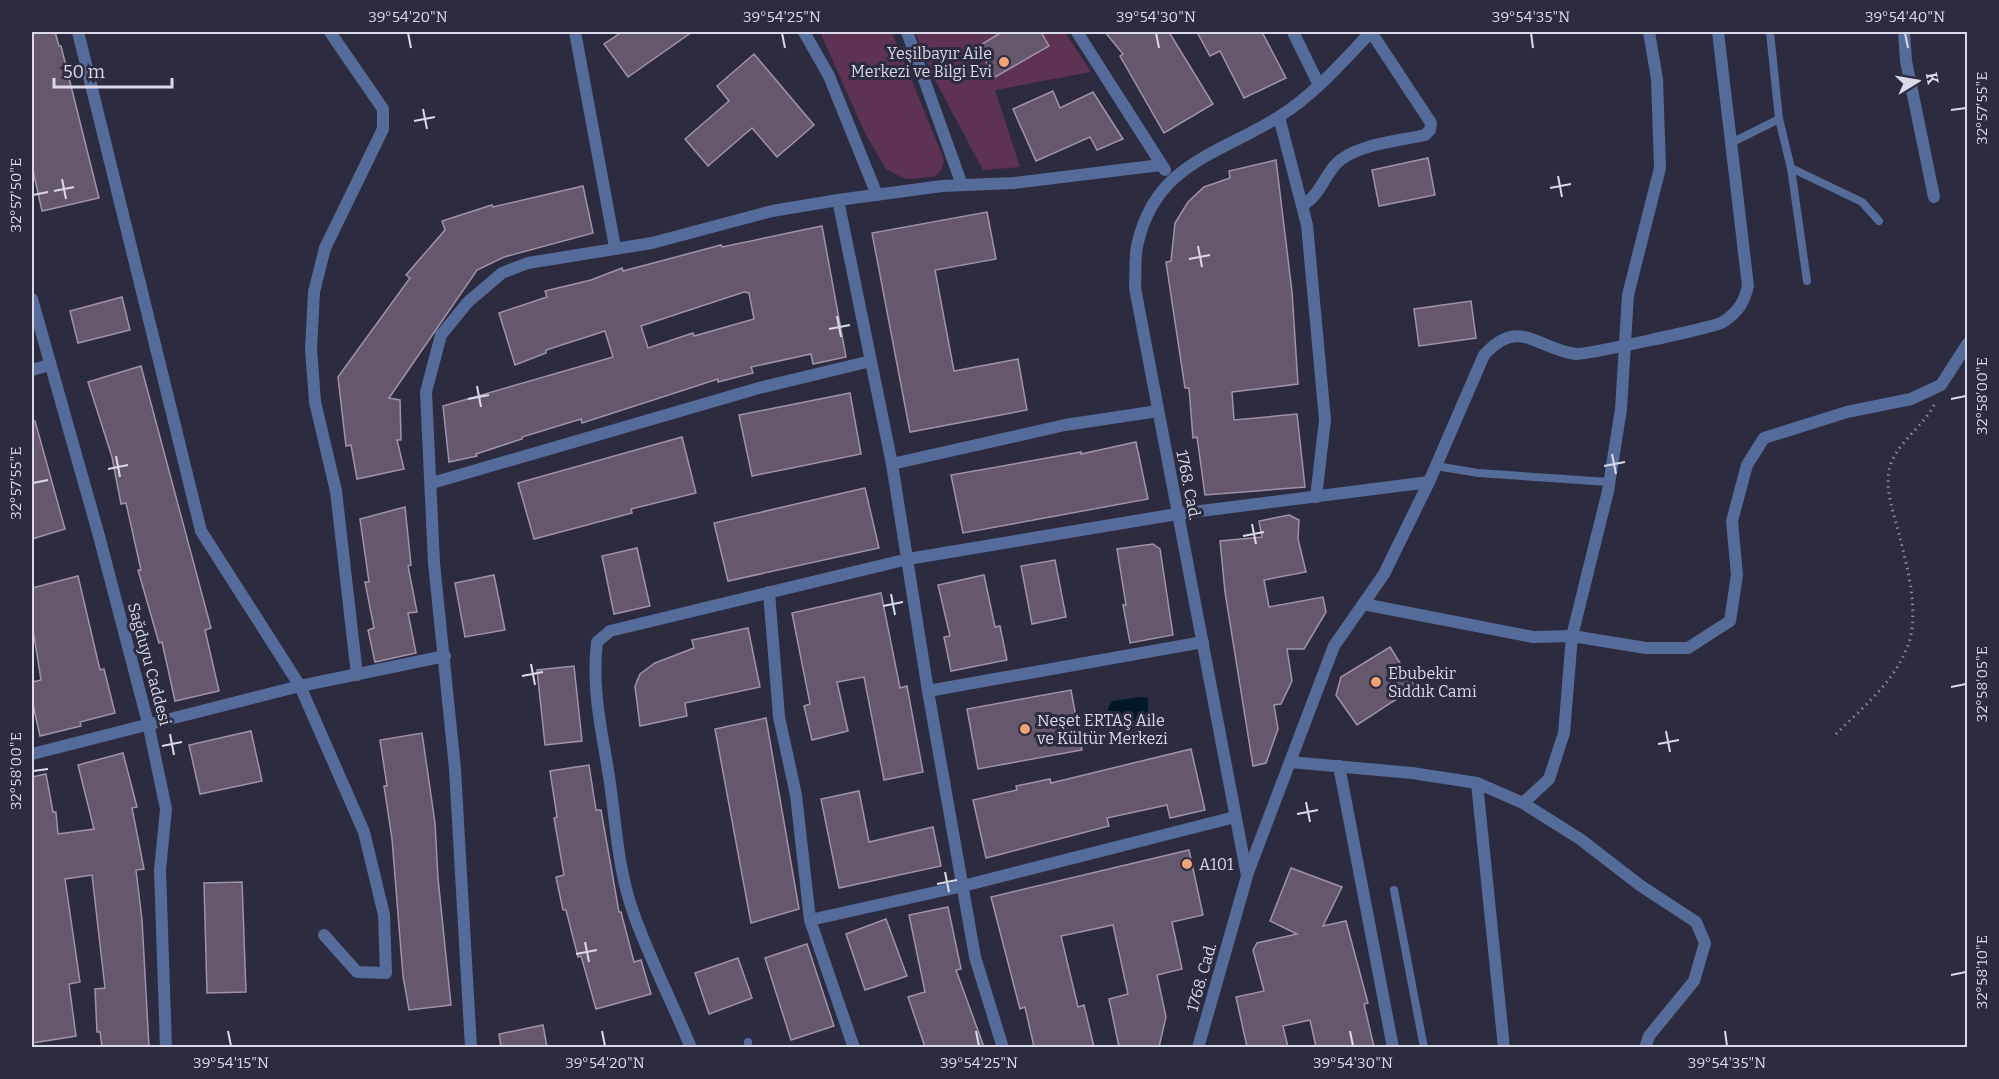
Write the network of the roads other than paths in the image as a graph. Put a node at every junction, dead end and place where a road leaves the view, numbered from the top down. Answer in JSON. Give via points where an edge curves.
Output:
{"nodes":[{"id":1,"x":78,"y":32,"type":"edge"},
{"id":2,"x":330,"y":32,"type":"edge"},
{"id":3,"x":575,"y":32,"type":"edge"},
{"id":4,"x":804,"y":32,"type":"edge"},
{"id":5,"x":907,"y":32,"type":"edge"},
{"id":6,"x":1077,"y":32,"type":"edge"},
{"id":7,"x":1293,"y":32,"type":"edge"},
{"id":8,"x":1371,"y":32,"type":"edge"},
{"id":9,"x":1648,"y":32,"type":"edge"},
{"id":10,"x":1718,"y":32,"type":"edge"},
{"id":11,"x":1770,"y":32,"type":"edge"},
{"id":12,"x":1904,"y":32,"type":"edge"},
{"id":13,"x":1319,"y":85,"type":"junction"},
{"id":14,"x":1279,"y":117,"type":"junction"},
{"id":15,"x":1779,"y":119,"type":"junction"},
{"id":16,"x":1733,"y":142,"type":"junction"},
{"id":17,"x":1161,"y":165,"type":"junction"},
{"id":18,"x":1791,"y":168,"type":"junction"},
{"id":19,"x":1172,"y":178,"type":"junction"},
{"id":20,"x":963,"y":185,"type":"junction"},
{"id":21,"x":877,"y":195,"type":"junction"},
{"id":22,"x":1934,"y":197,"type":"dead end"},
{"id":23,"x":838,"y":200,"type":"junction"},
{"id":24,"x":1304,"y":204,"type":"junction"},
{"id":25,"x":1879,"y":221,"type":"dead end"},
{"id":26,"x":615,"y":247,"type":"junction"},
{"id":27,"x":1807,"y":281,"type":"dead end"},
{"id":28,"x":32,"y":299,"type":"edge"},
{"id":29,"x":1968,"y":343,"type":"edge"},
{"id":30,"x":1626,"y":344,"type":"junction"},
{"id":31,"x":872,"y":362,"type":"junction"},
{"id":32,"x":49,"y":365,"type":"junction"},
{"id":33,"x":32,"y":370,"type":"edge"},
{"id":34,"x":1158,"y":411,"type":"junction"},
{"id":35,"x":892,"y":464,"type":"junction"},
{"id":36,"x":1436,"y":466,"type":"junction"},
{"id":37,"x":1429,"y":482,"type":"junction"},
{"id":38,"x":1609,"y":482,"type":"junction"},
{"id":39,"x":432,"y":483,"type":"junction"},
{"id":40,"x":1316,"y":496,"type":"junction"},
{"id":41,"x":1178,"y":514,"type":"junction"},
{"id":42,"x":908,"y":559,"type":"junction"},
{"id":43,"x":769,"y":592,"type":"junction"},
{"id":44,"x":1363,"y":604,"type":"junction"},
{"id":45,"x":1572,"y":636,"type":"junction"},
{"id":46,"x":1203,"y":642,"type":"junction"},
{"id":47,"x":445,"y":656,"type":"junction"},
{"id":48,"x":357,"y":675,"type":"junction"},
{"id":49,"x":300,"y":686,"type":"junction"},
{"id":50,"x":928,"y":691,"type":"junction"},
{"id":51,"x":148,"y":723,"type":"junction"},
{"id":52,"x":32,"y":754,"type":"edge"},
{"id":53,"x":1290,"y":762,"type":"junction"},
{"id":54,"x":1340,"y":766,"type":"junction"},
{"id":55,"x":1478,"y":783,"type":"junction"},
{"id":56,"x":1523,"y":803,"type":"junction"},
{"id":57,"x":1235,"y":817,"type":"junction"},
{"id":58,"x":1246,"y":876,"type":"junction"},
{"id":59,"x":963,"y":886,"type":"junction"},
{"id":60,"x":1394,"y":890,"type":"dead end"},
{"id":61,"x":810,"y":920,"type":"junction"},
{"id":62,"x":324,"y":935,"type":"dead end"},
{"id":63,"x":1200,"y":1045,"type":"edge"},
{"id":64,"x":166,"y":1047,"type":"edge"},
{"id":65,"x":471,"y":1047,"type":"edge"},
{"id":66,"x":691,"y":1047,"type":"edge"},
{"id":67,"x":854,"y":1047,"type":"edge"},
{"id":68,"x":1003,"y":1047,"type":"edge"},
{"id":69,"x":1393,"y":1047,"type":"edge"},
{"id":70,"x":1424,"y":1047,"type":"edge"},
{"id":71,"x":1504,"y":1047,"type":"edge"},
{"id":72,"x":1645,"y":1047,"type":"edge"}],
"edges":[{"from":1,"to":49,"type":"street","via":[[201,531]]},
{"from":2,"to":48,"type":"street","via":[[383,109],[383,129],[325,248],[314,292],[311,349],[315,402],[336,491]]},
{"from":3,"to":26,"type":"street"},
{"from":4,"to":21,"type":"street","via":[[829,76]]},
{"from":5,"to":20,"type":"street"},
{"from":6,"to":17,"type":"street"},
{"from":7,"to":13,"type":"street"},
{"from":8,"to":13,"type":"street","name":"1768. Cad."},
{"from":8,"to":24,"type":"street","via":[[1431,123],[1430,130],[1425,135],[1379,144],[1337,162],[1313,199]]},
{"from":9,"to":30,"type":"street","via":[[1657,79],[1660,168],[1628,295]]},
{"from":10,"to":16,"type":"street"},
{"from":11,"to":15,"type":"lane"},
{"from":12,"to":22,"type":"street","via":[[1906,61]]},
{"from":13,"to":14,"type":"street","name":"1768. Cad."},
{"from":14,"to":19,"type":"street","name":"1768. Cad."},
{"from":14,"to":24,"type":"street"},
{"from":15,"to":16,"type":"lane"},
{"from":15,"to":18,"type":"lane"},
{"from":16,"to":30,"type":"street","via":[[1748,286],[1744,304],[1721,323]]},
{"from":17,"to":19,"type":"street"},
{"from":17,"to":20,"type":"street","via":[[1014,183]]},
{"from":18,"to":25,"type":"lane","via":[[1862,202]]},
{"from":18,"to":27,"type":"lane"},
{"from":19,"to":34,"type":"street","name":"1768. Cad.","via":[[1149,211],[1137,243],[1135,288]]},
{"from":20,"to":21,"type":"street"},
{"from":21,"to":23,"type":"street"},
{"from":23,"to":26,"type":"street","via":[[772,211],[652,243]]},
{"from":23,"to":31,"type":"street"},
{"from":24,"to":40,"type":"street","via":[[1325,420]]},
{"from":26,"to":39,"type":"street","via":[[528,262],[501,273],[468,302],[441,335],[426,392]]},
{"from":28,"to":32,"type":"street","name":"Sağduyu Caddesi"},
{"from":29,"to":45,"type":"street","via":[[1941,385],[1911,399],[1847,412],[1764,438],[1747,465],[1732,521],[1737,575],[1730,621],[1688,648],[1647,648]]},
{"from":30,"to":36,"type":"street","via":[[1576,355],[1512,335],[1497,341],[1484,355]]},
{"from":30,"to":38,"type":"street"},
{"from":31,"to":35,"type":"street"},
{"from":31,"to":39,"type":"street","via":[[759,388]]},
{"from":32,"to":33,"type":"street"},
{"from":32,"to":51,"type":"street","name":"Sağduyu Caddesi"},
{"from":34,"to":35,"type":"street","via":[[1065,424]]},
{"from":34,"to":41,"type":"street","name":"1768. Cad."},
{"from":35,"to":42,"type":"street"},
{"from":36,"to":37,"type":"street"},
{"from":36,"to":38,"type":"lane","via":[[1478,473]]},
{"from":37,"to":40,"type":"street"},
{"from":37,"to":44,"type":"street","via":[[1384,574]]},
{"from":38,"to":45,"type":"street"},
{"from":39,"to":47,"type":"street","via":[[434,563]]},
{"from":40,"to":41,"type":"street"},
{"from":41,"to":42,"type":"street"},
{"from":41,"to":46,"type":"street","name":"1768. Cad."},
{"from":42,"to":43,"type":"street"},
{"from":42,"to":50,"type":"street"},
{"from":43,"to":61,"type":"street","via":[[779,717],[796,795]]},
{"from":43,"to":66,"type":"street","via":[[610,631],[597,642],[594,664],[599,728],[618,850],[632,908]]},
{"from":44,"to":45,"type":"street","via":[[1533,637]]},
{"from":44,"to":53,"type":"street","via":[[1334,646]]},
{"from":45,"to":56,"type":"street","via":[[1564,733],[1549,778]]},
{"from":46,"to":50,"type":"street"},
{"from":46,"to":57,"type":"street","name":"1768. Cad."},
{"from":47,"to":48,"type":"street"},
{"from":47,"to":65,"type":"street"},
{"from":48,"to":49,"type":"street"},
{"from":49,"to":51,"type":"street"},
{"from":49,"to":62,"type":"street","via":[[364,832],[384,915],[386,973],[357,972]]},
{"from":50,"to":59,"type":"street"},
{"from":51,"to":52,"type":"street"},
{"from":51,"to":64,"type":"street","name":"Sağduyu Caddesi","via":[[166,808],[160,870]]},
{"from":53,"to":54,"type":"street"},
{"from":53,"to":58,"type":"street"},
{"from":54,"to":55,"type":"street"},
{"from":54,"to":69,"type":"street"},
{"from":55,"to":56,"type":"street"},
{"from":55,"to":71,"type":"street"},
{"from":56,"to":72,"type":"street","via":[[1581,839],[1696,922],[1705,943],[1694,981]]},
{"from":57,"to":58,"type":"street","name":"1768. Cad."},
{"from":57,"to":59,"type":"street"},
{"from":58,"to":63,"type":"street","name":"1768. Cad."},
{"from":59,"to":61,"type":"street"},
{"from":59,"to":68,"type":"street","via":[[975,957]]},
{"from":60,"to":70,"type":"lane"},
{"from":61,"to":67,"type":"street"}]}
